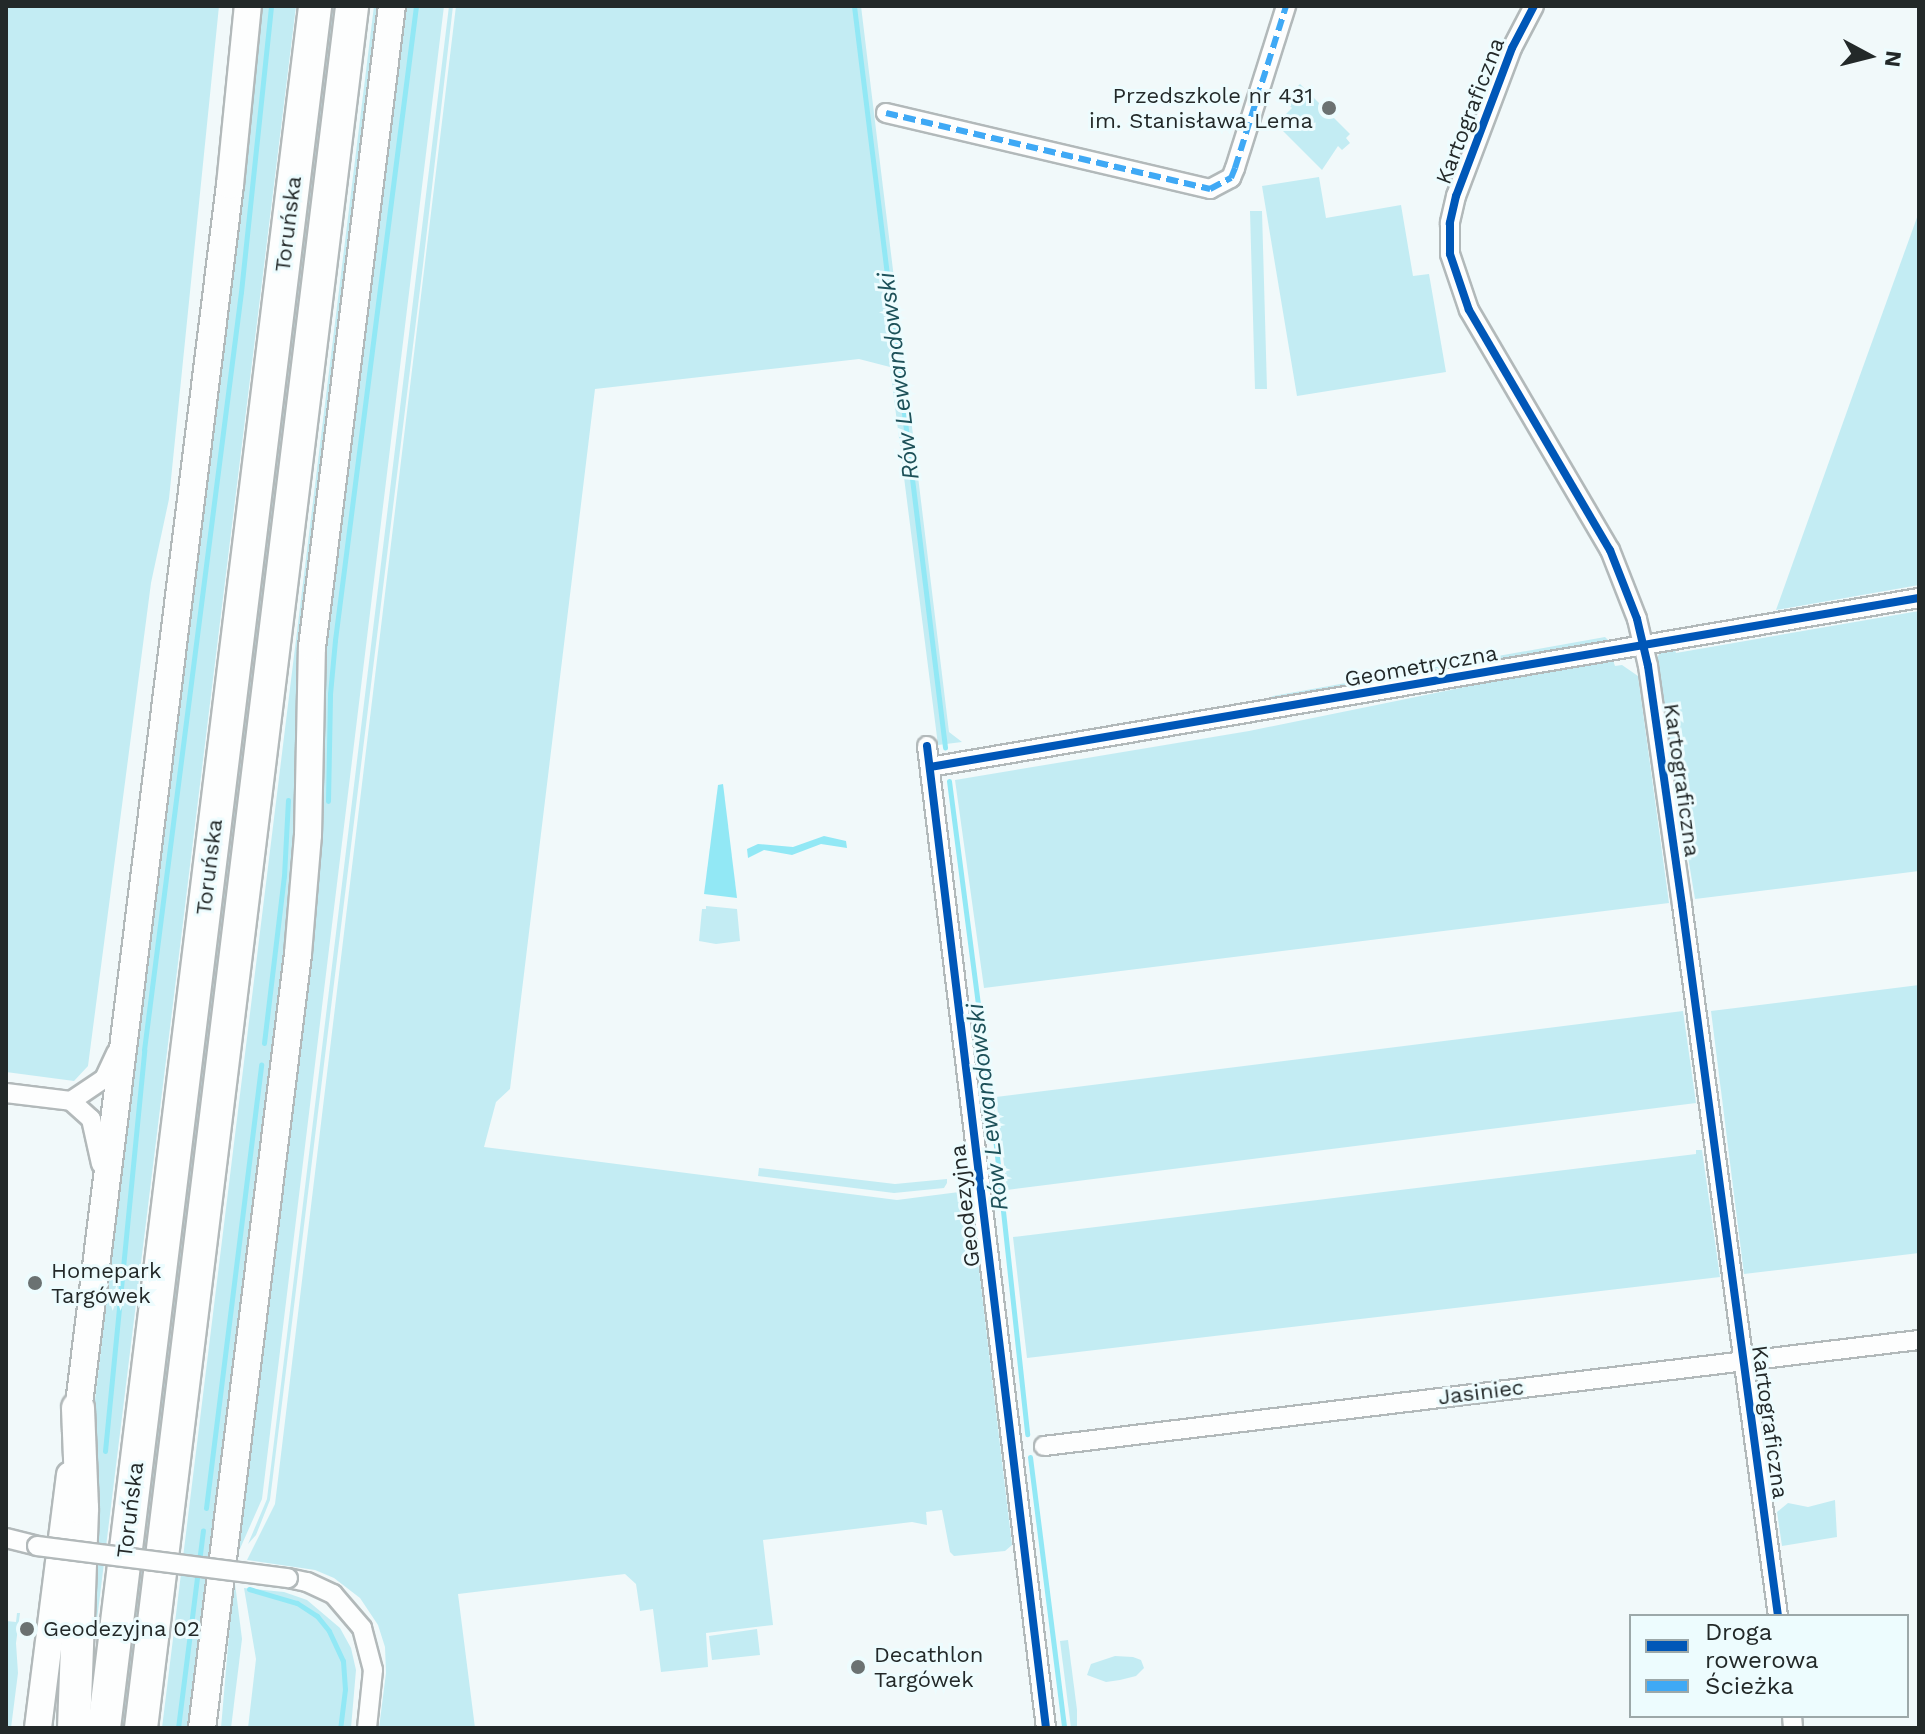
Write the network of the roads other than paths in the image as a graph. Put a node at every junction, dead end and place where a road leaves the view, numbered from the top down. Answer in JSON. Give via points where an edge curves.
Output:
{"nodes":[{"id":1,"x":248,"y":6,"type":"edge"},
{"id":2,"x":315,"y":6,"type":"edge"},
{"id":3,"x":352,"y":6,"type":"edge"},
{"id":4,"x":392,"y":6,"type":"edge"},
{"id":5,"x":1286,"y":6,"type":"edge"},
{"id":6,"x":1534,"y":6,"type":"edge"},
{"id":7,"x":886,"y":113,"type":"dead end"},
{"id":8,"x":1919,"y":598,"type":"edge"},
{"id":9,"x":1643,"y":645,"type":"junction"},
{"id":10,"x":927,"y":746,"type":"dead end"},
{"id":11,"x":930,"y":767,"type":"junction"},
{"id":12,"x":125,"y":1024,"type":"junction"},
{"id":13,"x":6,"y":1093,"type":"edge"},
{"id":14,"x":71,"y":1101,"type":"junction"},
{"id":15,"x":104,"y":1195,"type":"junction"},
{"id":16,"x":1919,"y":1340,"type":"edge"},
{"id":17,"x":1744,"y":1360,"type":"junction"},
{"id":18,"x":78,"y":1408,"type":"junction"},
{"id":19,"x":1044,"y":1446,"type":"dead end"},
{"id":20,"x":6,"y":1538,"type":"edge"},
{"id":21,"x":37,"y":1546,"type":"junction"},
{"id":22,"x":6,"y":1547,"type":"edge"},
{"id":23,"x":1778,"y":1614,"type":"edge"},
{"id":24,"x":38,"y":1728,"type":"edge"},
{"id":25,"x":74,"y":1728,"type":"edge"},
{"id":26,"x":104,"y":1728,"type":"edge"},
{"id":27,"x":141,"y":1728,"type":"edge"},
{"id":28,"x":202,"y":1728,"type":"edge"},
{"id":29,"x":367,"y":1728,"type":"edge"},
{"id":30,"x":1046,"y":1728,"type":"edge"}],
"edges":[{"from":1,"to":12,"type":"main road"},
{"from":2,"to":26,"type":"highway","name":"Toruńska"},
{"from":3,"to":27,"type":"highway","name":"Toruńska"},
{"from":4,"to":28,"type":"main road","via":[[312,647],[308,835],[298,954]]},
{"from":5,"to":7,"type":"street","via":[[1231,178],[1210,189]]},
{"from":6,"to":9,"type":"street","name":"Kartograficzna","via":[[1512,48],[1456,196],[1450,254],[1469,310],[1610,550]]},
{"from":8,"to":9,"type":"street","name":"Geometryczna"},
{"from":9,"to":11,"type":"street","name":"Geometryczna"},
{"from":9,"to":17,"type":"street","name":"Kartograficzna"},
{"from":10,"to":11,"type":"street","name":"Geodezyjna"},
{"from":11,"to":30,"type":"street","name":"Geodezyjna"},
{"from":12,"to":14,"type":"street","via":[[104,1079]]},
{"from":12,"to":15,"type":"main road"},
{"from":13,"to":14,"type":"street"},
{"from":14,"to":15,"type":"street","via":[[91,1119],[98,1137]]},
{"from":15,"to":18,"type":"main road"},
{"from":16,"to":17,"type":"street","name":"Jasiniec"},
{"from":17,"to":19,"type":"street","name":"Jasiniec"},
{"from":17,"to":23,"type":"street","name":"Kartograficzna"},
{"from":18,"to":24,"type":"main road"},
{"from":18,"to":25,"type":"highway","via":[[82,1508]]},
{"from":20,"to":21,"type":"street"},
{"from":21,"to":22,"type":"street"},
{"from":21,"to":29,"type":"street","bridge":true,"via":[[320,1587],[344,1603],[367,1639],[373,1670]]}]}
